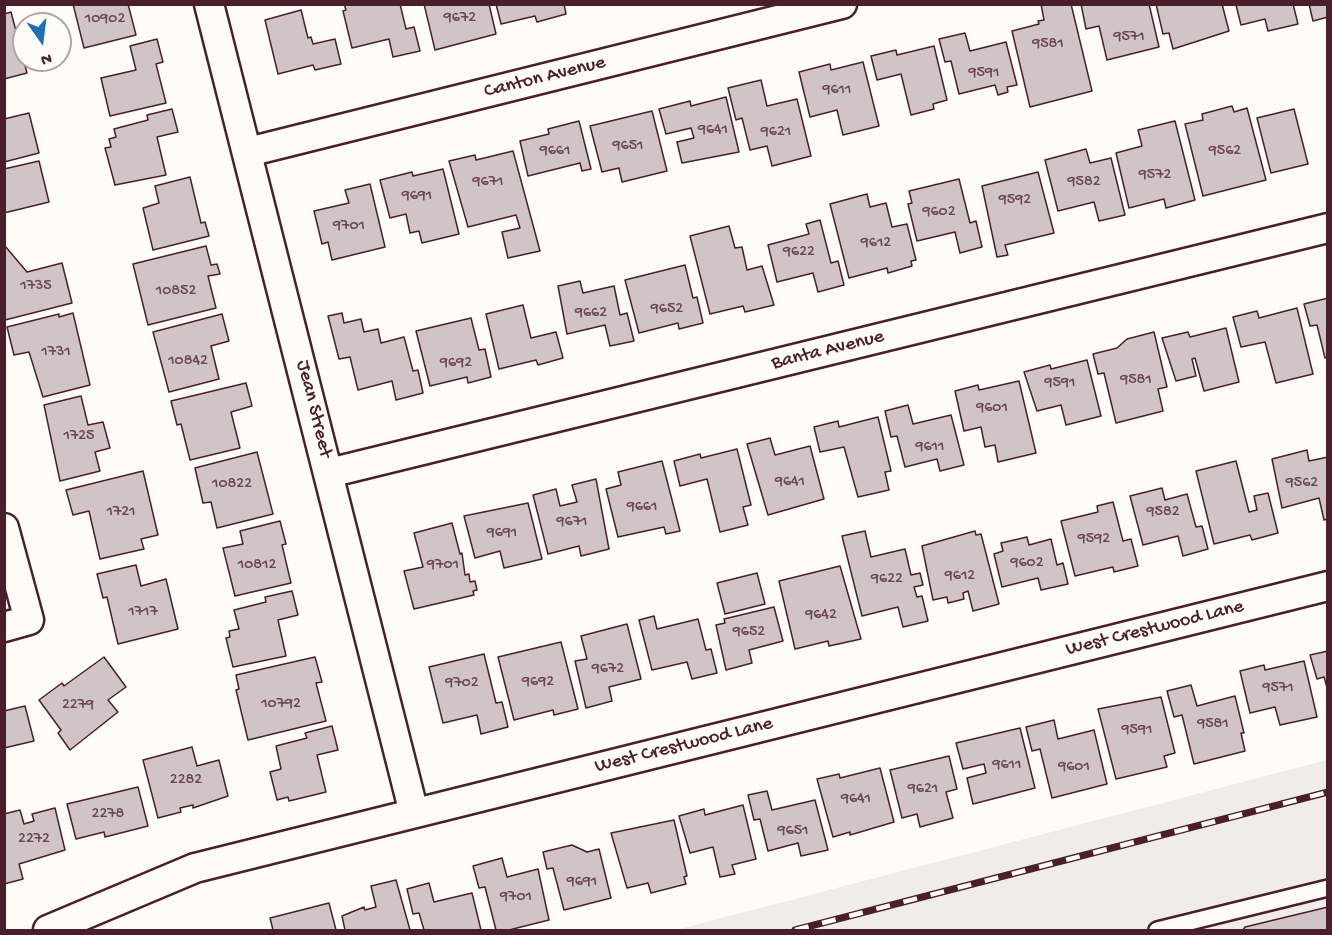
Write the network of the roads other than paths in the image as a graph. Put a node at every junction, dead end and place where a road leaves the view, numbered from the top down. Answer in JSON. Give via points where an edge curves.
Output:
{"nodes":[{"id":1,"x":209,"y":4,"type":"edge"},
{"id":2,"x":842,"y":4,"type":"edge"},
{"id":3,"x":248,"y":152,"type":"junction"},
{"id":4,"x":1328,"y":228,"type":"edge"},
{"id":5,"x":329,"y":473,"type":"junction"},
{"id":6,"x":4,"y":528,"type":"edge"},
{"id":7,"x":1328,"y":586,"type":"edge"},
{"id":8,"x":17,"y":623,"type":"edge"},
{"id":9,"x":414,"y":813,"type":"junction"},
{"id":10,"x":1328,"y":888,"type":"edge"},
{"id":11,"x":48,"y":930,"type":"edge"},
{"id":12,"x":1157,"y":930,"type":"edge"}],
"edges":[{"from":1,"to":3,"type":"street","name":"Jean Street"},
{"from":2,"to":3,"type":"street","name":"Canton Avenue"},
{"from":3,"to":5,"type":"street","name":"Jean Street"},
{"from":4,"to":5,"type":"street","name":"Banta Avenue"},
{"from":5,"to":9,"type":"street","name":"Jean Street"},
{"from":6,"to":8,"type":"street"},
{"from":7,"to":9,"type":"street","name":"West Crestwood Lane"},
{"from":9,"to":11,"type":"street","name":"West Crestwood Lane","via":[[195,868]]},
{"from":10,"to":12,"type":"lane"}]}
